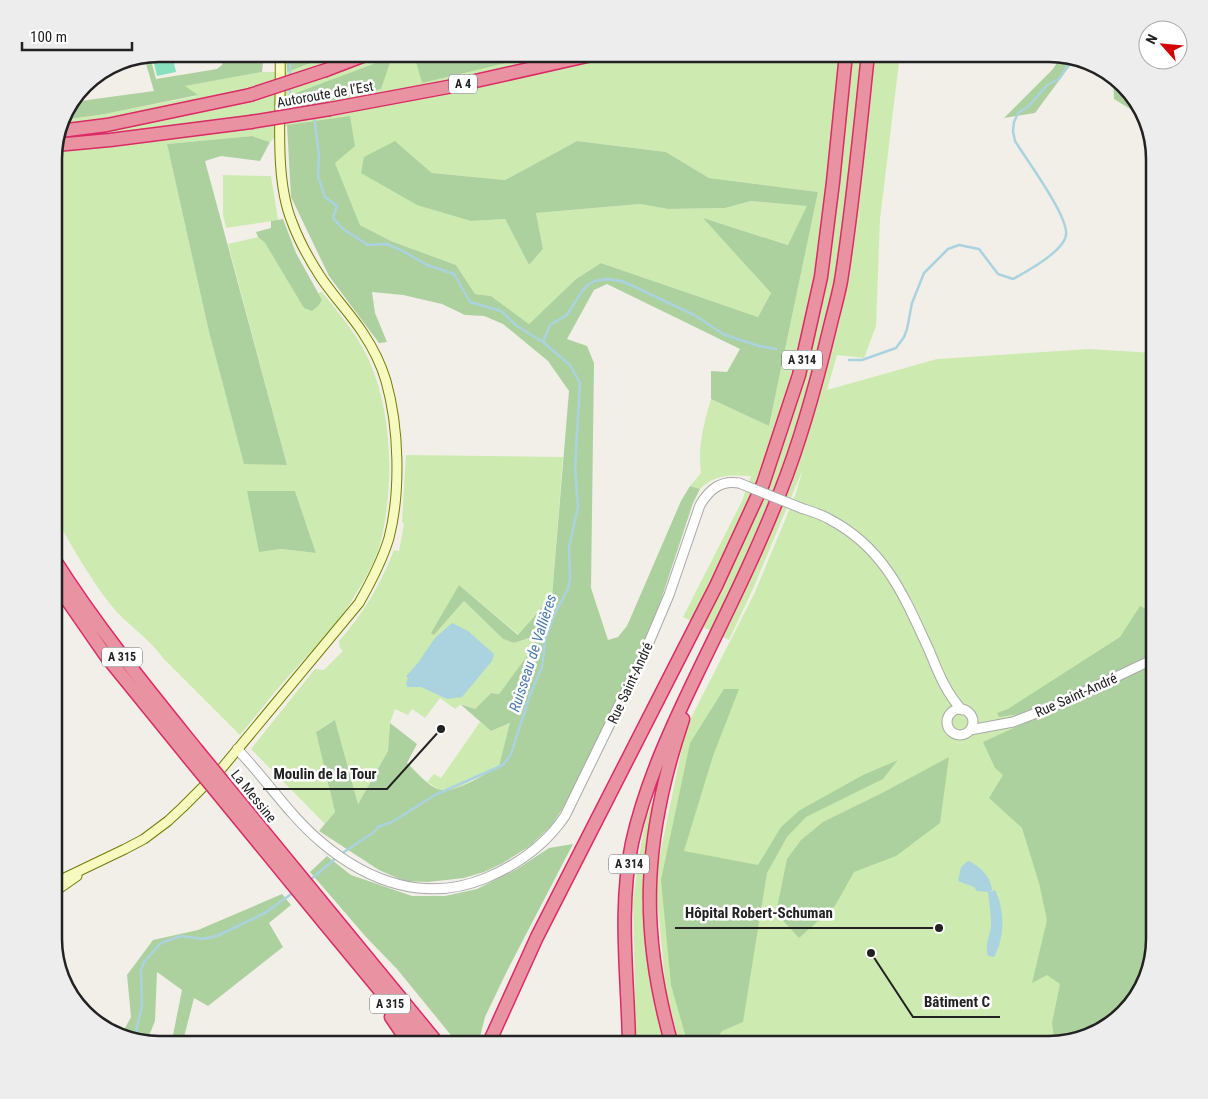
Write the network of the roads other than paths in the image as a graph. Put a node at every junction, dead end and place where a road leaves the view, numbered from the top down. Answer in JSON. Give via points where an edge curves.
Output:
{"nodes":[{"id":1,"x":280,"y":62,"type":"edge"},
{"id":2,"x":347,"y":62,"type":"edge"},
{"id":3,"x":560,"y":62,"type":"edge"},
{"id":4,"x":845,"y":62,"type":"edge"},
{"id":5,"x":867,"y":62,"type":"edge"},
{"id":6,"x":68,"y":130,"type":"edge"},
{"id":7,"x":64,"y":144,"type":"edge"},
{"id":8,"x":63,"y":572,"type":"edge"},
{"id":9,"x":63,"y":594,"type":"edge"},
{"id":10,"x":1146,"y":663,"type":"edge"},
{"id":11,"x":688,"y":693,"type":"junction"},
{"id":12,"x":948,"y":694,"type":"junction"},
{"id":13,"x":962,"y":710,"type":"junction"},
{"id":14,"x":949,"y":716,"type":"junction"},
{"id":15,"x":972,"y":718,"type":"junction"},
{"id":16,"x":996,"y":726,"type":"junction"},
{"id":17,"x":970,"y":730,"type":"junction"},
{"id":18,"x":237,"y":749,"type":"junction"},
{"id":19,"x":193,"y":754,"type":"junction"},
{"id":20,"x":98,"y":862,"type":"junction"},
{"id":21,"x":63,"y":878,"type":"edge"},
{"id":22,"x":63,"y":886,"type":"edge"},
{"id":23,"x":329,"y":920,"type":"junction"},
{"id":24,"x":356,"y":962,"type":"junction"},
{"id":25,"x":512,"y":992,"type":"junction"},
{"id":26,"x":404,"y":1036,"type":"edge"},
{"id":27,"x":417,"y":1036,"type":"edge"},
{"id":28,"x":431,"y":1036,"type":"edge"},
{"id":29,"x":492,"y":1036,"type":"edge"},
{"id":30,"x":495,"y":1036,"type":"edge"},
{"id":31,"x":630,"y":1036,"type":"edge"},
{"id":32,"x":670,"y":1036,"type":"edge"}],
"edges":[{"from":1,"to":18,"type":"main road","via":[[280,167],[286,206],[313,265],[363,332],[379,361],[392,408],[396,485],[392,521],[383,555],[360,603]]},
{"from":2,"to":6,"type":"highway","name":"Autoroute de l’Est","bridge":true,"via":[[250,95],[117,124]]},
{"from":3,"to":7,"type":"highway","name":"Autoroute de l’Est","number":"A 4","bridge":true,"via":[[330,109],[251,122]]},
{"from":4,"to":25,"type":"highway","number":"A 314","via":[[821,277],[799,375],[763,484],[716,586]]},
{"from":5,"to":11,"type":"highway","number":"A 314","via":[[840,282],[820,372],[781,490]]},
{"from":8,"to":19,"type":"highway","name":"La Messine","number":"A 315"},
{"from":9,"to":19,"type":"highway","name":"La Messine","number":"A 315","via":[[106,656]]},
{"from":10,"to":16,"type":"street","name":"Rue Saint-André","via":[[1052,707]]},
{"from":11,"to":31,"type":"highway","number":"A 314","via":[[649,784],[632,845],[626,911]]},
{"from":11,"to":32,"type":"highway","via":[[660,800],[649,882],[656,974]]},
{"from":12,"to":13,"type":"street","name":"Rue Saint-André"},
{"from":12,"to":14,"type":"street","name":"Rue Saint-André"},
{"from":12,"to":18,"type":"street","name":"Rue Saint-André","bridge":true,"via":[[905,599],[883,562],[870,548],[828,518],[731,482],[719,485],[706,495],[700,505],[669,595],[577,796],[554,832],[502,870],[475,882],[445,888],[398,885],[380,879],[328,847],[289,809]]},
{"from":13,"to":14,"type":"street"},
{"from":13,"to":15,"type":"street"},
{"from":14,"to":17,"type":"street","via":[[948,726],[953,733],[963,735]]},
{"from":15,"to":16,"type":"street"},
{"from":15,"to":17,"type":"street"},
{"from":16,"to":17,"type":"street","name":"Rue Saint-André"},
{"from":18,"to":20,"type":"main road","via":[[168,822]]},
{"from":19,"to":23,"type":"highway","name":"La Messine","number":"A 315","bridge":true},
{"from":20,"to":21,"type":"main road"},
{"from":20,"to":22,"type":"main road"},
{"from":23,"to":24,"type":"highway","name":"La Messine","number":"A 315"},
{"from":23,"to":28,"type":"highway","name":"La Messine","number":"A 315"},
{"from":24,"to":26,"type":"highway"},
{"from":24,"to":27,"type":"highway","name":"La Messine","number":"A 315"},
{"from":25,"to":29,"type":"highway","number":"A 314"},
{"from":25,"to":30,"type":"highway"}]}
